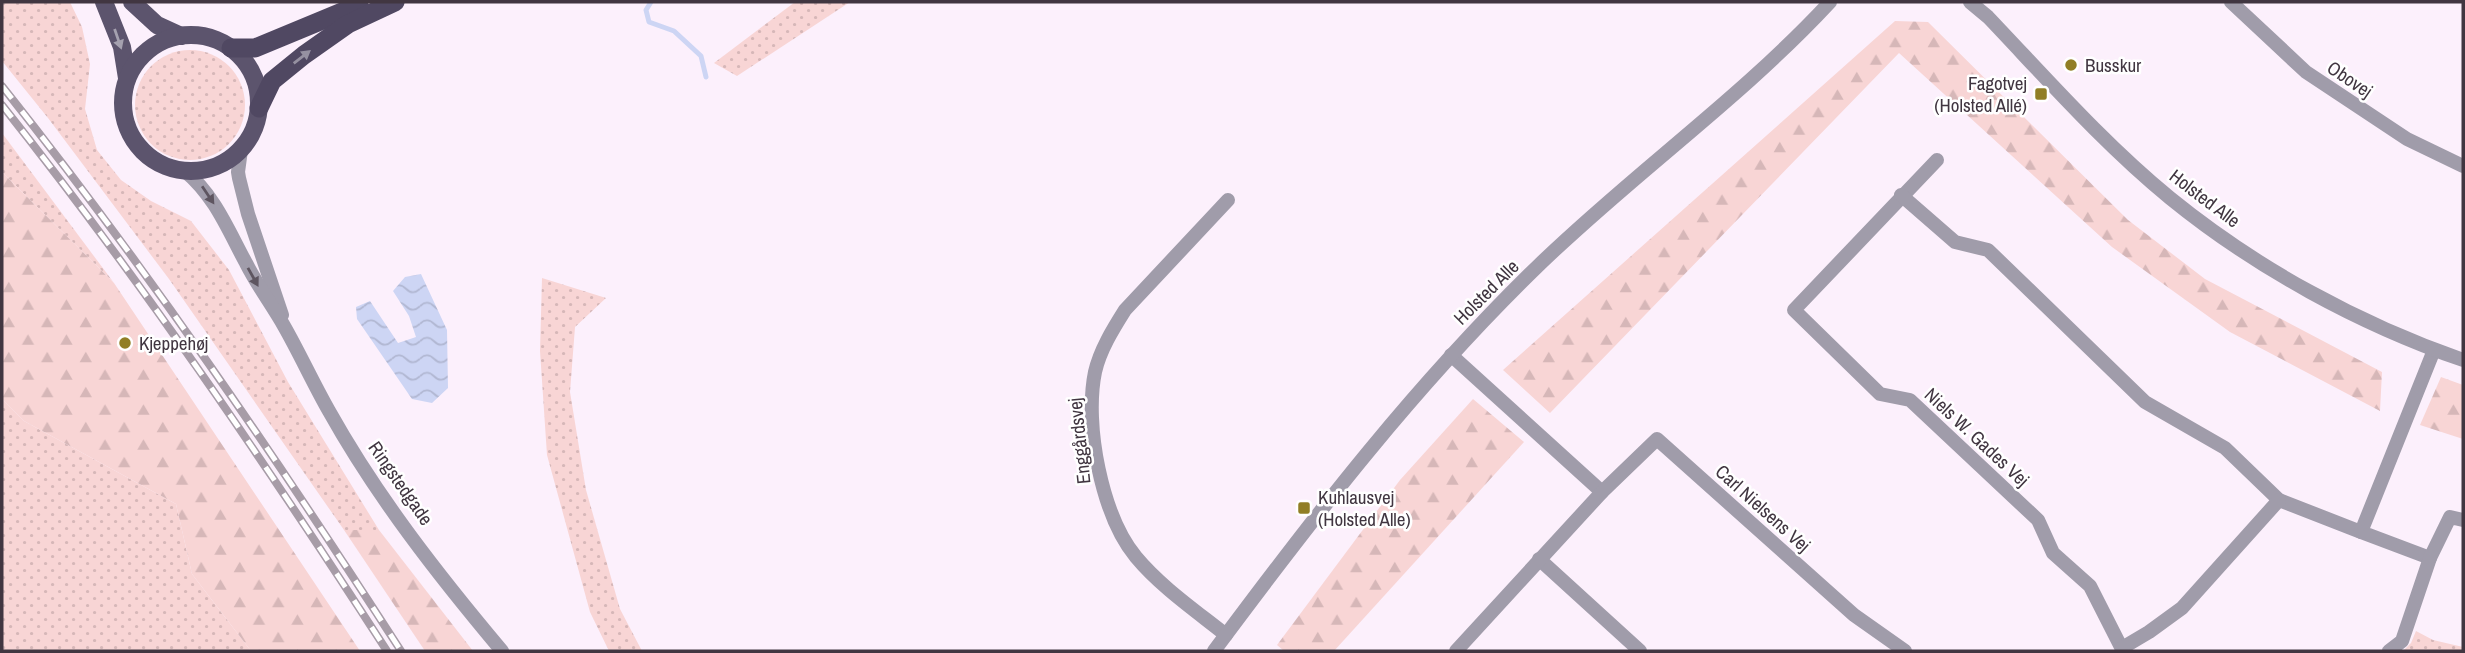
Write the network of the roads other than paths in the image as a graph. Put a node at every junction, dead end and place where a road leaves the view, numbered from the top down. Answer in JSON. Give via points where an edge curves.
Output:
{"nodes":[{"id":1,"x":104,"y":2,"type":"edge"},
{"id":2,"x":132,"y":2,"type":"edge"},
{"id":3,"x":366,"y":2,"type":"edge"},
{"id":4,"x":395,"y":2,"type":"edge"},
{"id":5,"x":1830,"y":2,"type":"edge"},
{"id":6,"x":1970,"y":2,"type":"edge"},
{"id":7,"x":2231,"y":2,"type":"edge"},
{"id":8,"x":181,"y":36,"type":"junction"},
{"id":9,"x":231,"y":48,"type":"junction"},
{"id":10,"x":127,"y":79,"type":"junction"},
{"id":11,"x":259,"y":108,"type":"junction"},
{"id":12,"x":241,"y":150,"type":"junction"},
{"id":13,"x":1937,"y":160,"type":"dead end"},
{"id":14,"x":2463,"y":166,"type":"edge"},
{"id":15,"x":185,"y":171,"type":"junction"},
{"id":16,"x":1901,"y":195,"type":"junction"},
{"id":17,"x":1228,"y":200,"type":"dead end"},
{"id":18,"x":285,"y":327,"type":"junction"},
{"id":19,"x":2434,"y":350,"type":"junction"},
{"id":20,"x":1451,"y":355,"type":"junction"},
{"id":21,"x":2463,"y":360,"type":"edge"},
{"id":22,"x":1602,"y":492,"type":"junction"},
{"id":23,"x":2279,"y":500,"type":"junction"},
{"id":24,"x":2463,"y":520,"type":"edge"},
{"id":25,"x":2361,"y":532,"type":"junction"},
{"id":26,"x":2430,"y":558,"type":"junction"},
{"id":27,"x":1539,"y":559,"type":"junction"},
{"id":28,"x":1226,"y":635,"type":"junction"},
{"id":29,"x":2122,"y":649,"type":"edge"},
{"id":30,"x":502,"y":651,"type":"edge"},
{"id":31,"x":1214,"y":651,"type":"edge"},
{"id":32,"x":1456,"y":651,"type":"edge"},
{"id":33,"x":1640,"y":651,"type":"edge"},
{"id":34,"x":1905,"y":651,"type":"edge"},
{"id":35,"x":2389,"y":651,"type":"edge"}],
"edges":[{"from":1,"to":10,"type":"main road","one_way":true,"via":[[122,47]]},
{"from":2,"to":8,"type":"main road","via":[[158,25]]},
{"from":3,"to":9,"type":"highway","via":[[255,48]]},
{"from":11,"to":4,"type":"highway","one_way":true,"via":[[272,81],[304,55],[348,24]]},
{"from":5,"to":20,"type":"street","name":"Holsted Alle","via":[[1752,81],[1543,262]]},
{"from":6,"to":19,"type":"street","name":"Holsted Alle","via":[[2170,198],[2246,253],[2321,298]]},
{"from":7,"to":14,"type":"street","name":"Obovej","via":[[2306,72],[2407,139]]},
{"from":8,"to":9,"type":"main road","via":[[216,40]]},
{"from":8,"to":10,"type":"main road","via":[[154,46]]},
{"from":9,"to":11,"type":"main road","via":[[253,75]]},
{"from":10,"to":15,"type":"main road","via":[[122,99],[124,120],[133,140],[146,156]]},
{"from":11,"to":12,"type":"main road"},
{"from":12,"to":15,"type":"main road","via":[[206,170]]},
{"from":12,"to":18,"type":"street","name":"Ringstedgade","via":[[238,172],[248,214]]},
{"from":13,"to":16,"type":"street","name":"Niels W. Gades Vej"},
{"from":15,"to":18,"type":"street","name":"Ringstedgade","one_way":true,"via":[[203,187]]},
{"from":16,"to":23,"type":"street","via":[[1955,242],[1988,250],[2145,401],[2225,448]]},
{"from":16,"to":29,"type":"street","name":"Niels W. Gades Vej","via":[[1794,310],[1880,394],[1910,400],[2038,520],[2053,553],[2090,586]]},
{"from":17,"to":28,"type":"street","name":"Enggårdsvej","via":[[1125,310],[1096,369],[1092,401],[1102,482],[1118,530],[1152,575]]},
{"from":18,"to":30,"type":"street","name":"Ringstedgade","via":[[378,490]]},
{"from":19,"to":21,"type":"street","name":"Holsted Alle"},
{"from":19,"to":25,"type":"street"},
{"from":20,"to":22,"type":"street"},
{"from":20,"to":28,"type":"street","name":"Holsted Alle","via":[[1348,475]]},
{"from":22,"to":27,"type":"street","name":"Carl Nielsens Vej"},
{"from":22,"to":34,"type":"street","name":"Carl Nielsens Vej","via":[[1657,439],[1854,615]]},
{"from":23,"to":25,"type":"street"},
{"from":23,"to":29,"type":"street","name":"Niels W. Gades Vej","via":[[2182,608]]},
{"from":24,"to":26,"type":"street","via":[[2449,517]]},
{"from":25,"to":26,"type":"street"},
{"from":26,"to":35,"type":"street","via":[[2402,641]]},
{"from":27,"to":32,"type":"street","name":"Carl Nielsens Vej"},
{"from":27,"to":33,"type":"street"},
{"from":28,"to":31,"type":"street","name":"Holsted Alle"}]}
